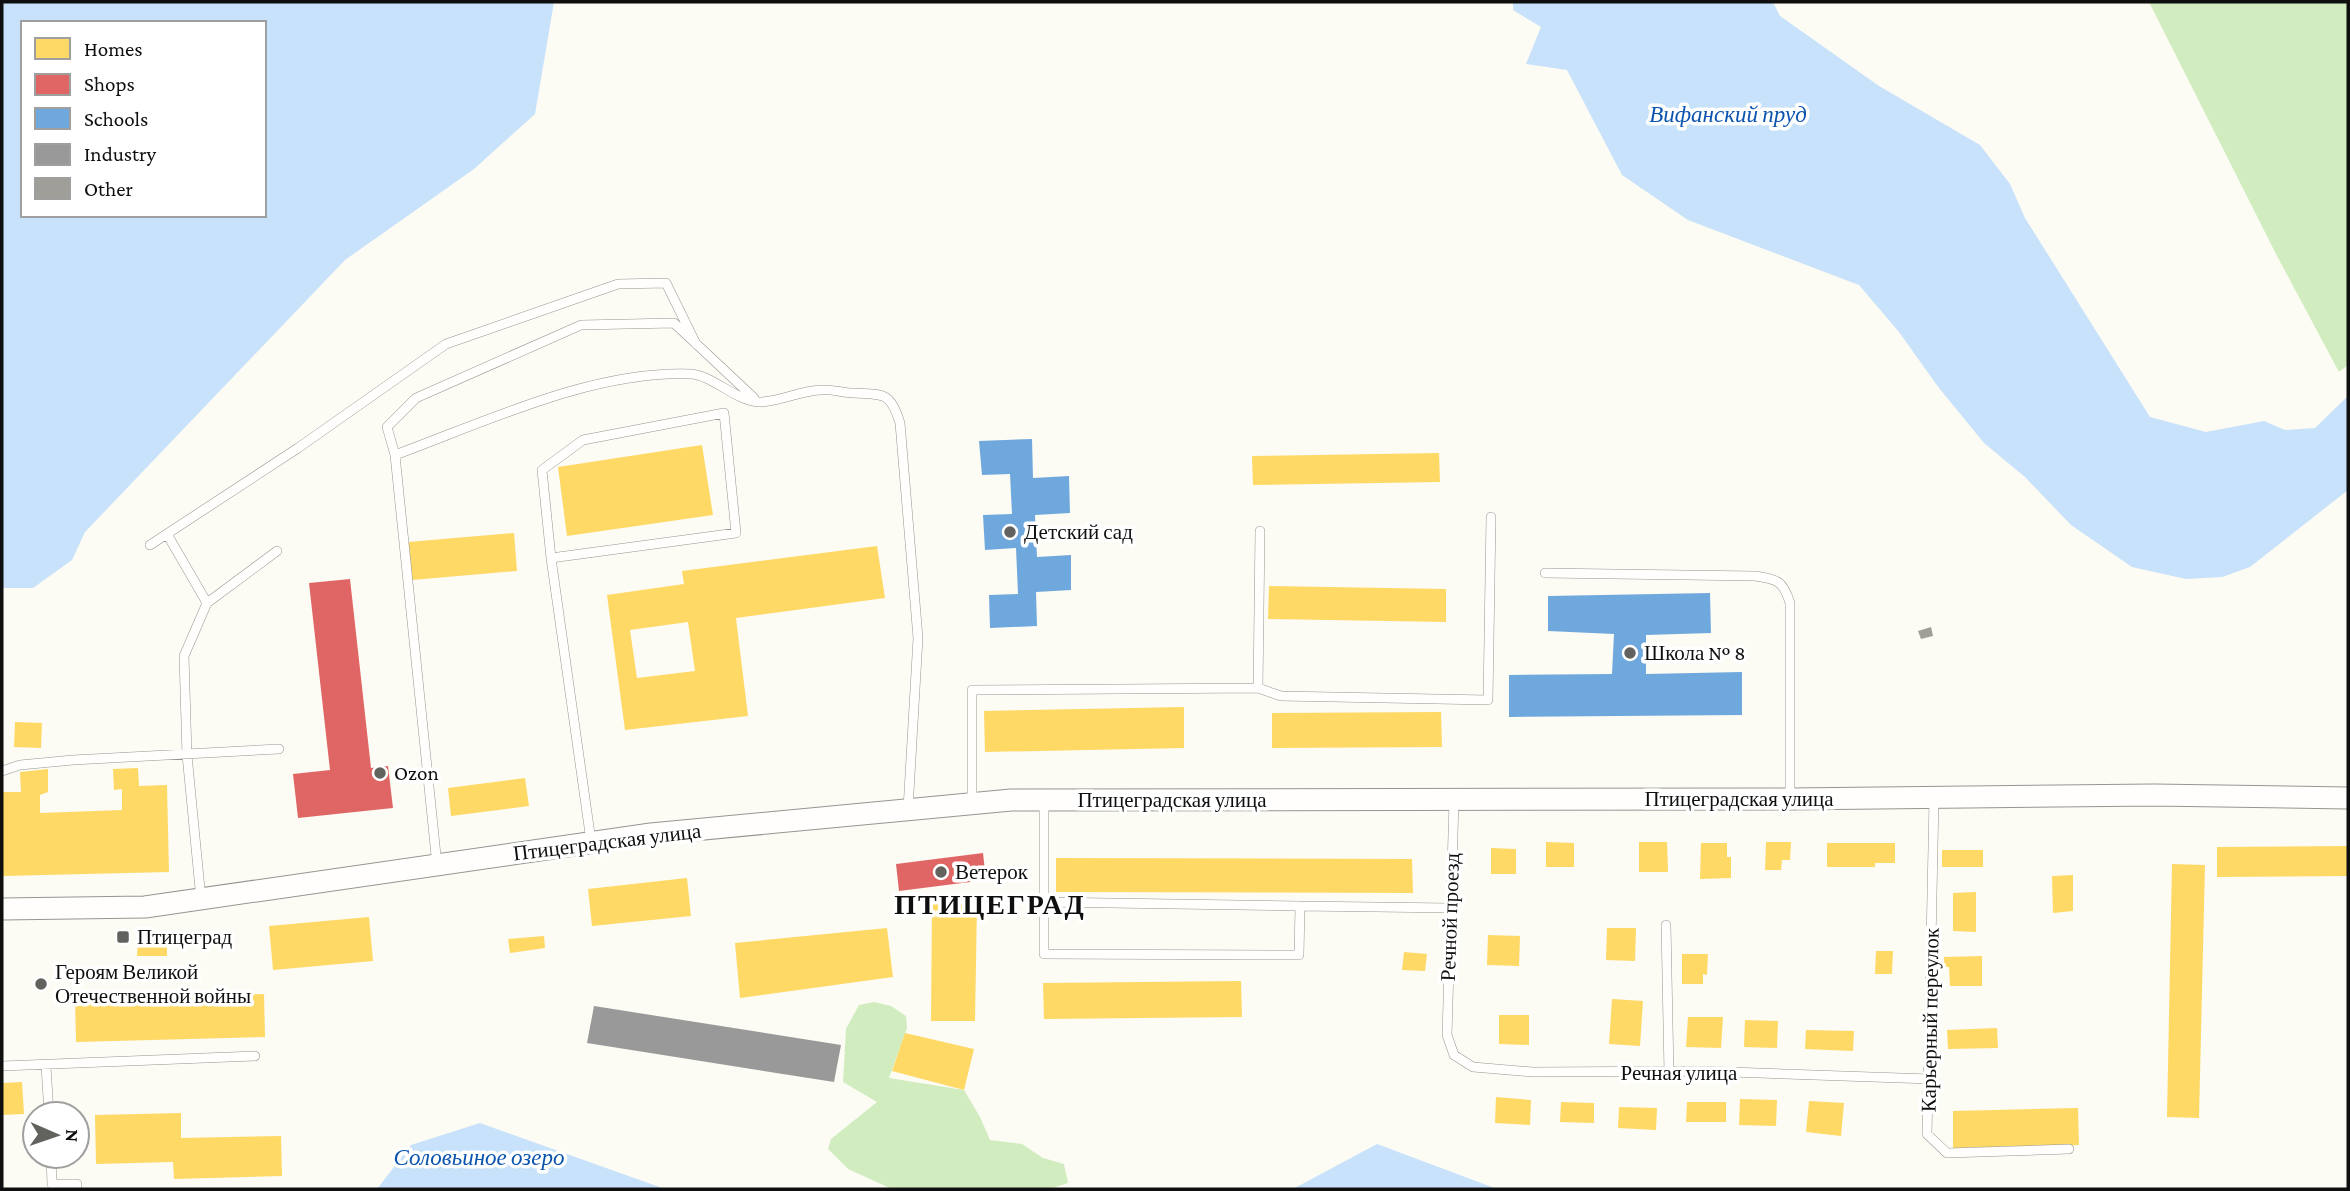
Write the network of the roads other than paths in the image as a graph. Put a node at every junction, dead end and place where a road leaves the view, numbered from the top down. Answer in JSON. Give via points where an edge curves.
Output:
{"nodes":[{"id":1,"x":696,"y":344,"type":"junction"},
{"id":2,"x":757,"y":402,"type":"junction"},
{"id":3,"x":395,"y":455,"type":"junction"},
{"id":4,"x":1491,"y":517,"type":"dead end"},
{"id":5,"x":1260,"y":531,"type":"dead end"},
{"id":6,"x":167,"y":534,"type":"junction"},
{"id":7,"x":150,"y":545,"type":"dead end"},
{"id":8,"x":278,"y":551,"type":"dead end"},
{"id":9,"x":551,"y":558,"type":"junction"},
{"id":10,"x":1545,"y":573,"type":"dead end"},
{"id":11,"x":207,"y":603,"type":"junction"},
{"id":12,"x":1258,"y":688,"type":"junction"},
{"id":13,"x":279,"y":749,"type":"dead end"},
{"id":14,"x":187,"y":755,"type":"junction"},
{"id":15,"x":2,"y":771,"type":"edge"},
{"id":16,"x":1934,"y":797,"type":"junction"},
{"id":17,"x":2348,"y":798,"type":"edge"},
{"id":18,"x":1454,"y":799,"type":"junction"},
{"id":19,"x":1790,"y":799,"type":"junction"},
{"id":20,"x":1044,"y":800,"type":"junction"},
{"id":21,"x":972,"y":803,"type":"junction"},
{"id":22,"x":908,"y":809,"type":"junction"},
{"id":23,"x":591,"y":843,"type":"junction"},
{"id":24,"x":437,"y":865,"type":"junction"},
{"id":25,"x":201,"y":899,"type":"junction"},
{"id":26,"x":1044,"y":902,"type":"junction"},
{"id":27,"x":1300,"y":906,"type":"junction"},
{"id":28,"x":1450,"y":908,"type":"junction"},
{"id":29,"x":2,"y":909,"type":"edge"},
{"id":30,"x":1666,"y":925,"type":"dead end"},
{"id":31,"x":1447,"y":1035,"type":"joint"},
{"id":32,"x":255,"y":1056,"type":"dead end"},
{"id":33,"x":2,"y":1066,"type":"edge"},
{"id":34,"x":46,"y":1066,"type":"junction"},
{"id":35,"x":1669,"y":1073,"type":"junction"},
{"id":36,"x":1930,"y":1080,"type":"junction"},
{"id":37,"x":47,"y":1100,"type":"edge"},
{"id":38,"x":2069,"y":1149,"type":"dead end"},
{"id":39,"x":52,"y":1170,"type":"edge"},
{"id":40,"x":77,"y":1189,"type":"edge"}],
"edges":[{"from":1,"to":2,"type":"lane"},
{"from":1,"to":3,"type":"lane","via":[[674,323],[581,325],[416,398],[387,427]]},
{"from":1,"to":6,"type":"lane","via":[[666,283],[618,284],[446,344]]},
{"from":2,"to":3,"type":"lane","via":[[694,374],[635,377],[564,393]]},
{"from":2,"to":22,"type":"lane","via":[[821,390],[878,393],[895,405],[918,638]]},
{"from":3,"to":24,"type":"lane"},
{"from":4,"to":12,"type":"lane","via":[[1488,699],[1281,696]]},
{"from":5,"to":12,"type":"lane"},
{"from":6,"to":7,"type":"lane"},
{"from":6,"to":11,"type":"lane"},
{"from":8,"to":11,"type":"lane"},
{"from":9,"to":9,"type":"lane","via":[[736,533],[724,413],[583,440],[542,470]]},
{"from":9,"to":23,"type":"lane"},
{"from":10,"to":19,"type":"lane","via":[[1755,576],[1774,578],[1785,587],[1790,603]]},
{"from":11,"to":14,"type":"lane","via":[[184,656]]},
{"from":12,"to":21,"type":"lane","via":[[972,690]]},
{"from":13,"to":14,"type":"lane"},
{"from":14,"to":15,"type":"lane","via":[[60,761]]},
{"from":14,"to":25,"type":"lane"},
{"from":16,"to":17,"type":"street","name":"Птицеградская улица"},
{"from":16,"to":19,"type":"street","name":"Птицеградская улица"},
{"from":16,"to":36,"type":"lane","name":"Карьерный переулок"},
{"from":18,"to":19,"type":"street","name":"Птицеградская улица"},
{"from":18,"to":20,"type":"street","name":"Птицеградская улица"},
{"from":18,"to":28,"type":"lane","name":"Речной проезд"},
{"from":20,"to":21,"type":"street","name":"Птицеградская улица"},
{"from":20,"to":26,"type":"lane"},
{"from":21,"to":22,"type":"street","name":"Птицеградская улица"},
{"from":22,"to":23,"type":"street","name":"Птицеградская улица"},
{"from":23,"to":24,"type":"street","name":"Птицеградская улица"},
{"from":24,"to":25,"type":"street","name":"Птицеградская улица"},
{"from":25,"to":29,"type":"street","name":"Птицеградская улица","via":[[145,907]]},
{"from":26,"to":27,"type":"lane"},
{"from":26,"to":27,"type":"lane","via":[[1044,954],[1299,955]]},
{"from":27,"to":28,"type":"lane"},
{"from":28,"to":31,"type":"lane","name":"Речной проезд"},
{"from":30,"to":35,"type":"lane"},
{"from":31,"to":35,"type":"lane","name":"Речная улица","via":[[1454,1055],[1473,1067]]},
{"from":32,"to":34,"type":"lane"},
{"from":33,"to":34,"type":"lane"},
{"from":34,"to":37,"type":"lane"},
{"from":35,"to":36,"type":"lane","name":"Речная улица"},
{"from":36,"to":38,"type":"lane","name":"Карьерный переулок","via":[[1927,1134],[1947,1153]]},
{"from":39,"to":40,"type":"lane","via":[[52,1184],[77,1184]]}]}
